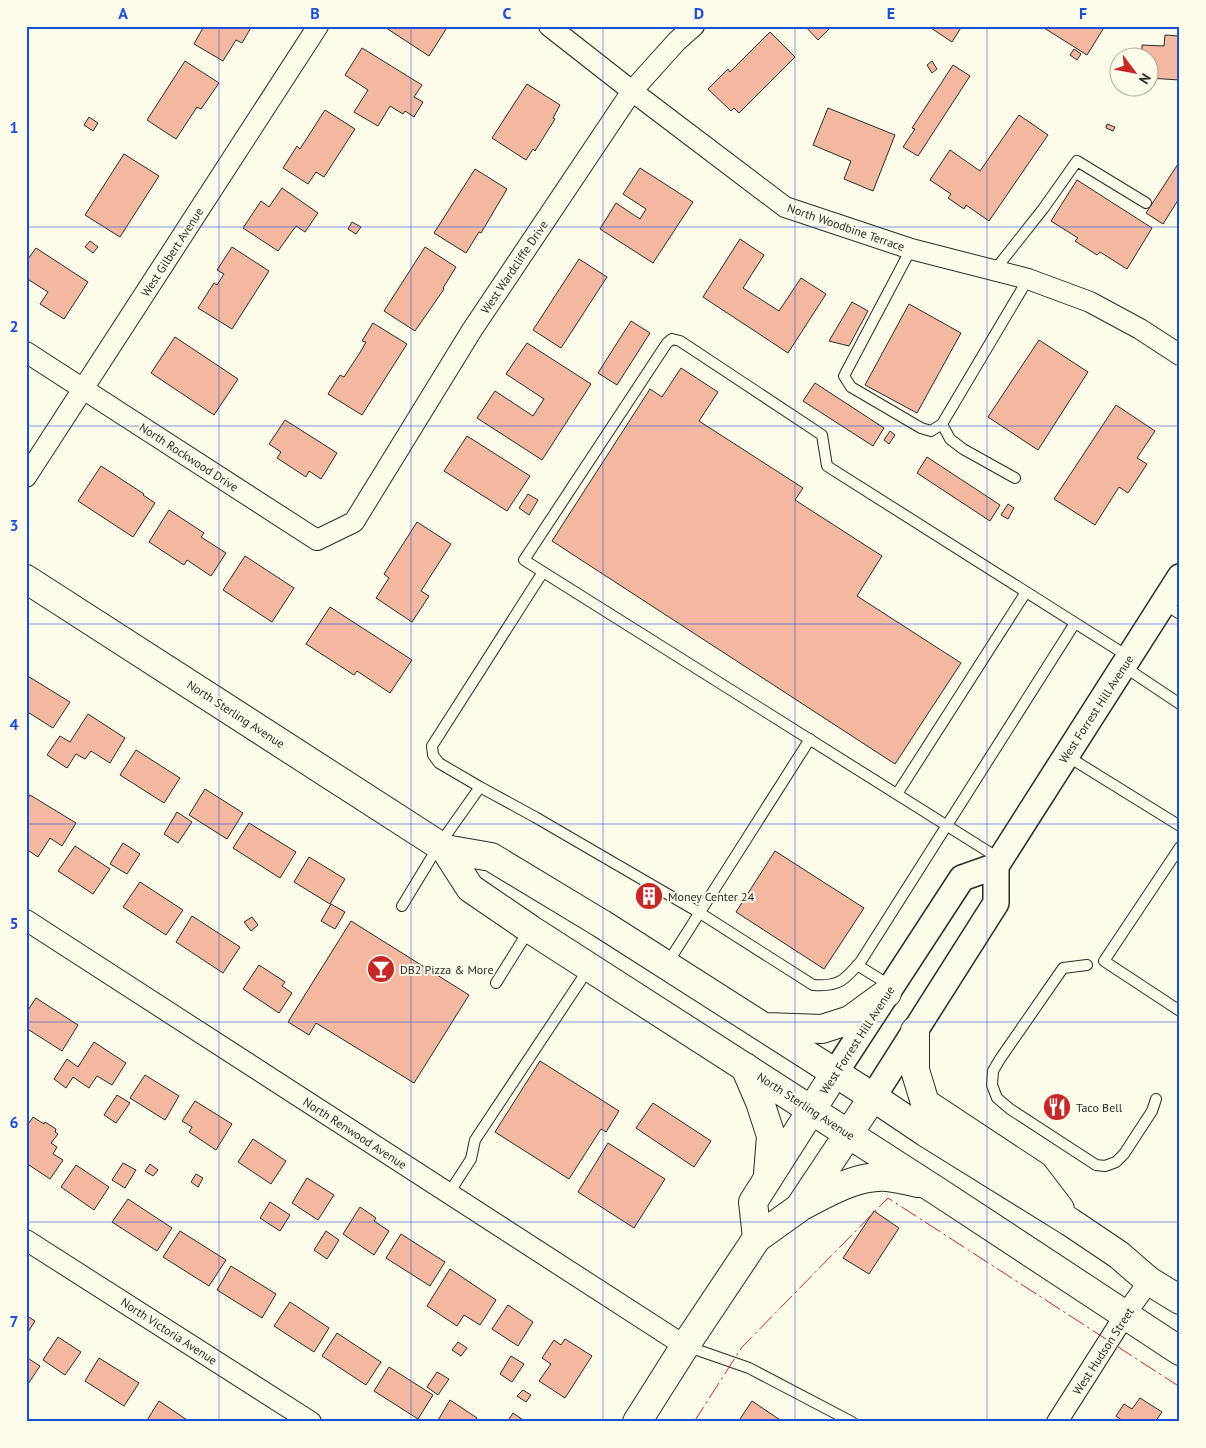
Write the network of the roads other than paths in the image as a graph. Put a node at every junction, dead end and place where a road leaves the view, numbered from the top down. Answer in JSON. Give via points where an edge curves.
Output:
{"nodes":[{"id":1,"x":318,"y":26,"type":"edge"},
{"id":2,"x":549,"y":26,"type":"edge"},
{"id":3,"x":694,"y":26,"type":"edge"},
{"id":4,"x":632,"y":91,"type":"junction"},
{"id":5,"x":1146,"y":203,"type":"dead end"},
{"id":6,"x":911,"y":250,"type":"junction"},
{"id":7,"x":994,"y":271,"type":"junction"},
{"id":8,"x":1028,"y":279,"type":"junction"},
{"id":9,"x":26,"y":352,"type":"edge"},
{"id":10,"x":1180,"y":355,"type":"edge"},
{"id":11,"x":84,"y":388,"type":"junction"},
{"id":12,"x":942,"y":424,"type":"junction"},
{"id":13,"x":26,"y":477,"type":"edge"},
{"id":14,"x":1015,"y":478,"type":"dead end"},
{"id":15,"x":354,"y":522,"type":"joint"},
{"id":16,"x":543,"y":572,"type":"junction"},
{"id":17,"x":1180,"y":577,"type":"edge"},
{"id":18,"x":26,"y":579,"type":"edge"},
{"id":19,"x":1026,"y":592,"type":"junction"},
{"id":20,"x":1171,"y":609,"type":"edge"},
{"id":21,"x":1075,"y":623,"type":"junction"},
{"id":22,"x":1126,"y":662,"type":"junction"},
{"id":23,"x":1180,"y":704,"type":"edge"},
{"id":24,"x":810,"y":740,"type":"junction"},
{"id":25,"x":1066,"y":755,"type":"junction"},
{"id":26,"x":480,"y":787,"type":"junction"},
{"id":27,"x":897,"y":794,"type":"junction"},
{"id":28,"x":946,"y":825,"type":"junction"},
{"id":29,"x":1180,"y":826,"type":"edge"},
{"id":30,"x":442,"y":847,"type":"junction"},
{"id":31,"x":1180,"y":847,"type":"edge"},
{"id":32,"x":998,"y":863,"type":"junction"},
{"id":33,"x":402,"y":906,"type":"dead end"},
{"id":34,"x":700,"y":913,"type":"junction"},
{"id":35,"x":26,"y":920,"type":"edge"},
{"id":36,"x":530,"y":929,"type":"junction"},
{"id":37,"x":667,"y":965,"type":"junction"},
{"id":38,"x":857,"y":965,"type":"junction"},
{"id":39,"x":1087,"y":966,"type":"dead end"},
{"id":40,"x":590,"y":967,"type":"junction"},
{"id":41,"x":496,"y":983,"type":"dead end"},
{"id":42,"x":889,"y":990,"type":"junction"},
{"id":43,"x":1180,"y":1011,"type":"edge"},
{"id":44,"x":764,"y":1027,"type":"junction"},
{"id":45,"x":915,"y":1031,"type":"junction"},
{"id":46,"x":746,"y":1067,"type":"junction"},
{"id":47,"x":835,"y":1073,"type":"junction"},
{"id":48,"x":873,"y":1097,"type":"junction"},
{"id":49,"x":1156,"y":1099,"type":"dead end"},
{"id":50,"x":812,"y":1110,"type":"junction"},
{"id":51,"x":848,"y":1134,"type":"junction"},
{"id":52,"x":768,"y":1178,"type":"junction"},
{"id":53,"x":927,"y":1185,"type":"junction"},
{"id":54,"x":449,"y":1193,"type":"junction"},
{"id":55,"x":799,"y":1208,"type":"junction"},
{"id":56,"x":1070,"y":1222,"type":"junction"},
{"id":57,"x":757,"y":1238,"type":"junction"},
{"id":58,"x":26,"y":1240,"type":"edge"},
{"id":59,"x":1150,"y":1281,"type":"junction"},
{"id":60,"x":1180,"y":1300,"type":"edge"},
{"id":61,"x":1125,"y":1315,"type":"junction"},
{"id":62,"x":685,"y":1346,"type":"junction"},
{"id":63,"x":1180,"y":1351,"type":"edge"},
{"id":64,"x":311,"y":1422,"type":"edge"},
{"id":65,"x":637,"y":1422,"type":"edge"},
{"id":66,"x":852,"y":1422,"type":"edge"},
{"id":67,"x":1057,"y":1422,"type":"edge"}],
"edges":[{"from":1,"to":11,"type":"street","name":"West Gilbert Avenue"},
{"from":2,"to":4,"type":"street","name":"North Woodbine Terrace"},
{"from":3,"to":4,"type":"street","name":"West Wardcliffe Drive"},
{"from":4,"to":6,"type":"street","name":"North Woodbine Terrace","via":[[785,207]]},
{"from":4,"to":15,"type":"street","name":"West Wardcliffe Drive","via":[[472,330]]},
{"from":5,"to":7,"type":"lane","via":[[1077,161]]},
{"from":6,"to":7,"type":"street","name":"North Woodbine Terrace"},
{"from":6,"to":12,"type":"lane","via":[[844,376],[851,387],[921,428],[931,431]]},
{"from":7,"to":8,"type":"street","name":"North Woodbine Terrace"},
{"from":8,"to":10,"type":"street","name":"North Woodbine Terrace","via":[[1090,302]]},
{"from":8,"to":12,"type":"lane"},
{"from":9,"to":11,"type":"street","name":"North Rockwood Drive"},
{"from":11,"to":13,"type":"street","name":"West Gilbert Avenue"},
{"from":11,"to":15,"type":"street","name":"North Rockwood Drive","via":[[317,540]]},
{"from":12,"to":14,"type":"lane","via":[[950,440]]},
{"from":16,"to":19,"type":"lane","via":[[524,560],[672,339],[680,341],[822,434],[827,466]]},
{"from":16,"to":24,"type":"lane"},
{"from":16,"to":26,"type":"lane","via":[[432,746],[432,755],[439,763]]},
{"from":17,"to":20,"type":"street","name":"West Forrest Hill Avenue"},
{"from":18,"to":30,"type":"main road","name":"North Sterling Avenue"},
{"from":19,"to":21,"type":"lane"},
{"from":19,"to":27,"type":"lane"},
{"from":20,"to":22,"type":"street","name":"West Forrest Hill Avenue"},
{"from":21,"to":22,"type":"lane"},
{"from":21,"to":28,"type":"lane"},
{"from":22,"to":23,"type":"lane"},
{"from":22,"to":25,"type":"street","name":"West Forrest Hill Avenue"},
{"from":24,"to":27,"type":"lane"},
{"from":24,"to":34,"type":"lane"},
{"from":25,"to":29,"type":"lane"},
{"from":25,"to":32,"type":"street","name":"West Forrest Hill Avenue"},
{"from":26,"to":30,"type":"lane"},
{"from":26,"to":34,"type":"lane"},
{"from":27,"to":28,"type":"lane"},
{"from":28,"to":32,"type":"lane"},
{"from":28,"to":38,"type":"lane"},
{"from":30,"to":33,"type":"lane"},
{"from":30,"to":36,"type":"main road","name":"North Sterling Avenue","via":[[470,888]]},
{"from":30,"to":37,"type":"main road","name":"North Sterling Avenue","via":[[491,857]]},
{"from":31,"to":43,"type":"lane","via":[[1104,961]]},
{"from":32,"to":42,"type":"street","name":"West Forrest Hill Avenue","via":[[962,878]]},
{"from":32,"to":45,"type":"street","via":[[996,903]]},
{"from":34,"to":37,"type":"lane"},
{"from":34,"to":38,"type":"lane","via":[[813,985],[839,983]]},
{"from":35,"to":54,"type":"street","name":"North Renwood Avenue"},
{"from":36,"to":40,"type":"main road","name":"North Sterling Avenue"},
{"from":36,"to":41,"type":"lane"},
{"from":37,"to":44,"type":"main road","name":"North Sterling Avenue"},
{"from":38,"to":42,"type":"lane"},
{"from":39,"to":49,"type":"lane","via":[[1063,968],[1000,1059],[993,1072],[992,1085],[997,1098],[1096,1165],[1105,1166],[1124,1154],[1152,1111]]},
{"from":40,"to":46,"type":"main road","name":"North Sterling Avenue"},
{"from":40,"to":54,"type":"lane","via":[[475,1140],[471,1159]]},
{"from":42,"to":44,"type":"main road","via":[[850,1020],[822,1029]]},
{"from":42,"to":47,"type":"street","name":"West Forrest Hill Avenue"},
{"from":44,"to":47,"type":"main road","name":"North Sterling Avenue"},
{"from":45,"to":48,"type":"street"},
{"from":45,"to":56,"type":"main road","via":[[915,1070],[925,1103],[1034,1175]]},
{"from":46,"to":50,"type":"main road","name":"North Sterling Avenue"},
{"from":46,"to":52,"type":"main road","via":[[771,1136]]},
{"from":47,"to":48,"type":"main road","name":"North Sterling Avenue"},
{"from":47,"to":50,"type":"main road","name":"West Forrest Hill Avenue"},
{"from":48,"to":51,"type":"main road"},
{"from":48,"to":56,"type":"main road","name":"North Sterling Avenue"},
{"from":50,"to":51,"type":"main road","name":"North Sterling Avenue"},
{"from":50,"to":52,"type":"main road","name":"West Forrest Hill Avenue"},
{"from":51,"to":53,"type":"main road","name":"North Sterling Avenue"},
{"from":51,"to":55,"type":"main road"},
{"from":52,"to":57,"type":"main road","name":"West Forrest Hill Avenue","via":[[753,1202]]},
{"from":53,"to":55,"type":"main road","via":[[887,1177],[865,1179],[842,1186]]},
{"from":53,"to":61,"type":"main road","name":"North Sterling Avenue"},
{"from":54,"to":62,"type":"street","name":"North Renwood Avenue"},
{"from":55,"to":57,"type":"main road"},
{"from":56,"to":59,"type":"main road","name":"North Sterling Avenue","via":[[1119,1255]]},
{"from":57,"to":62,"type":"main road"},
{"from":58,"to":64,"type":"street","name":"North Victoria Avenue"},
{"from":59,"to":60,"type":"main road","name":"North Sterling Avenue"},
{"from":59,"to":61,"type":"street","name":"West Hudson Street"},
{"from":61,"to":63,"type":"main road","name":"North Sterling Avenue"},
{"from":61,"to":67,"type":"street","name":"West Hudson Street"},
{"from":62,"to":65,"type":"main road"},
{"from":62,"to":66,"type":"lane","via":[[749,1368]]}]}
